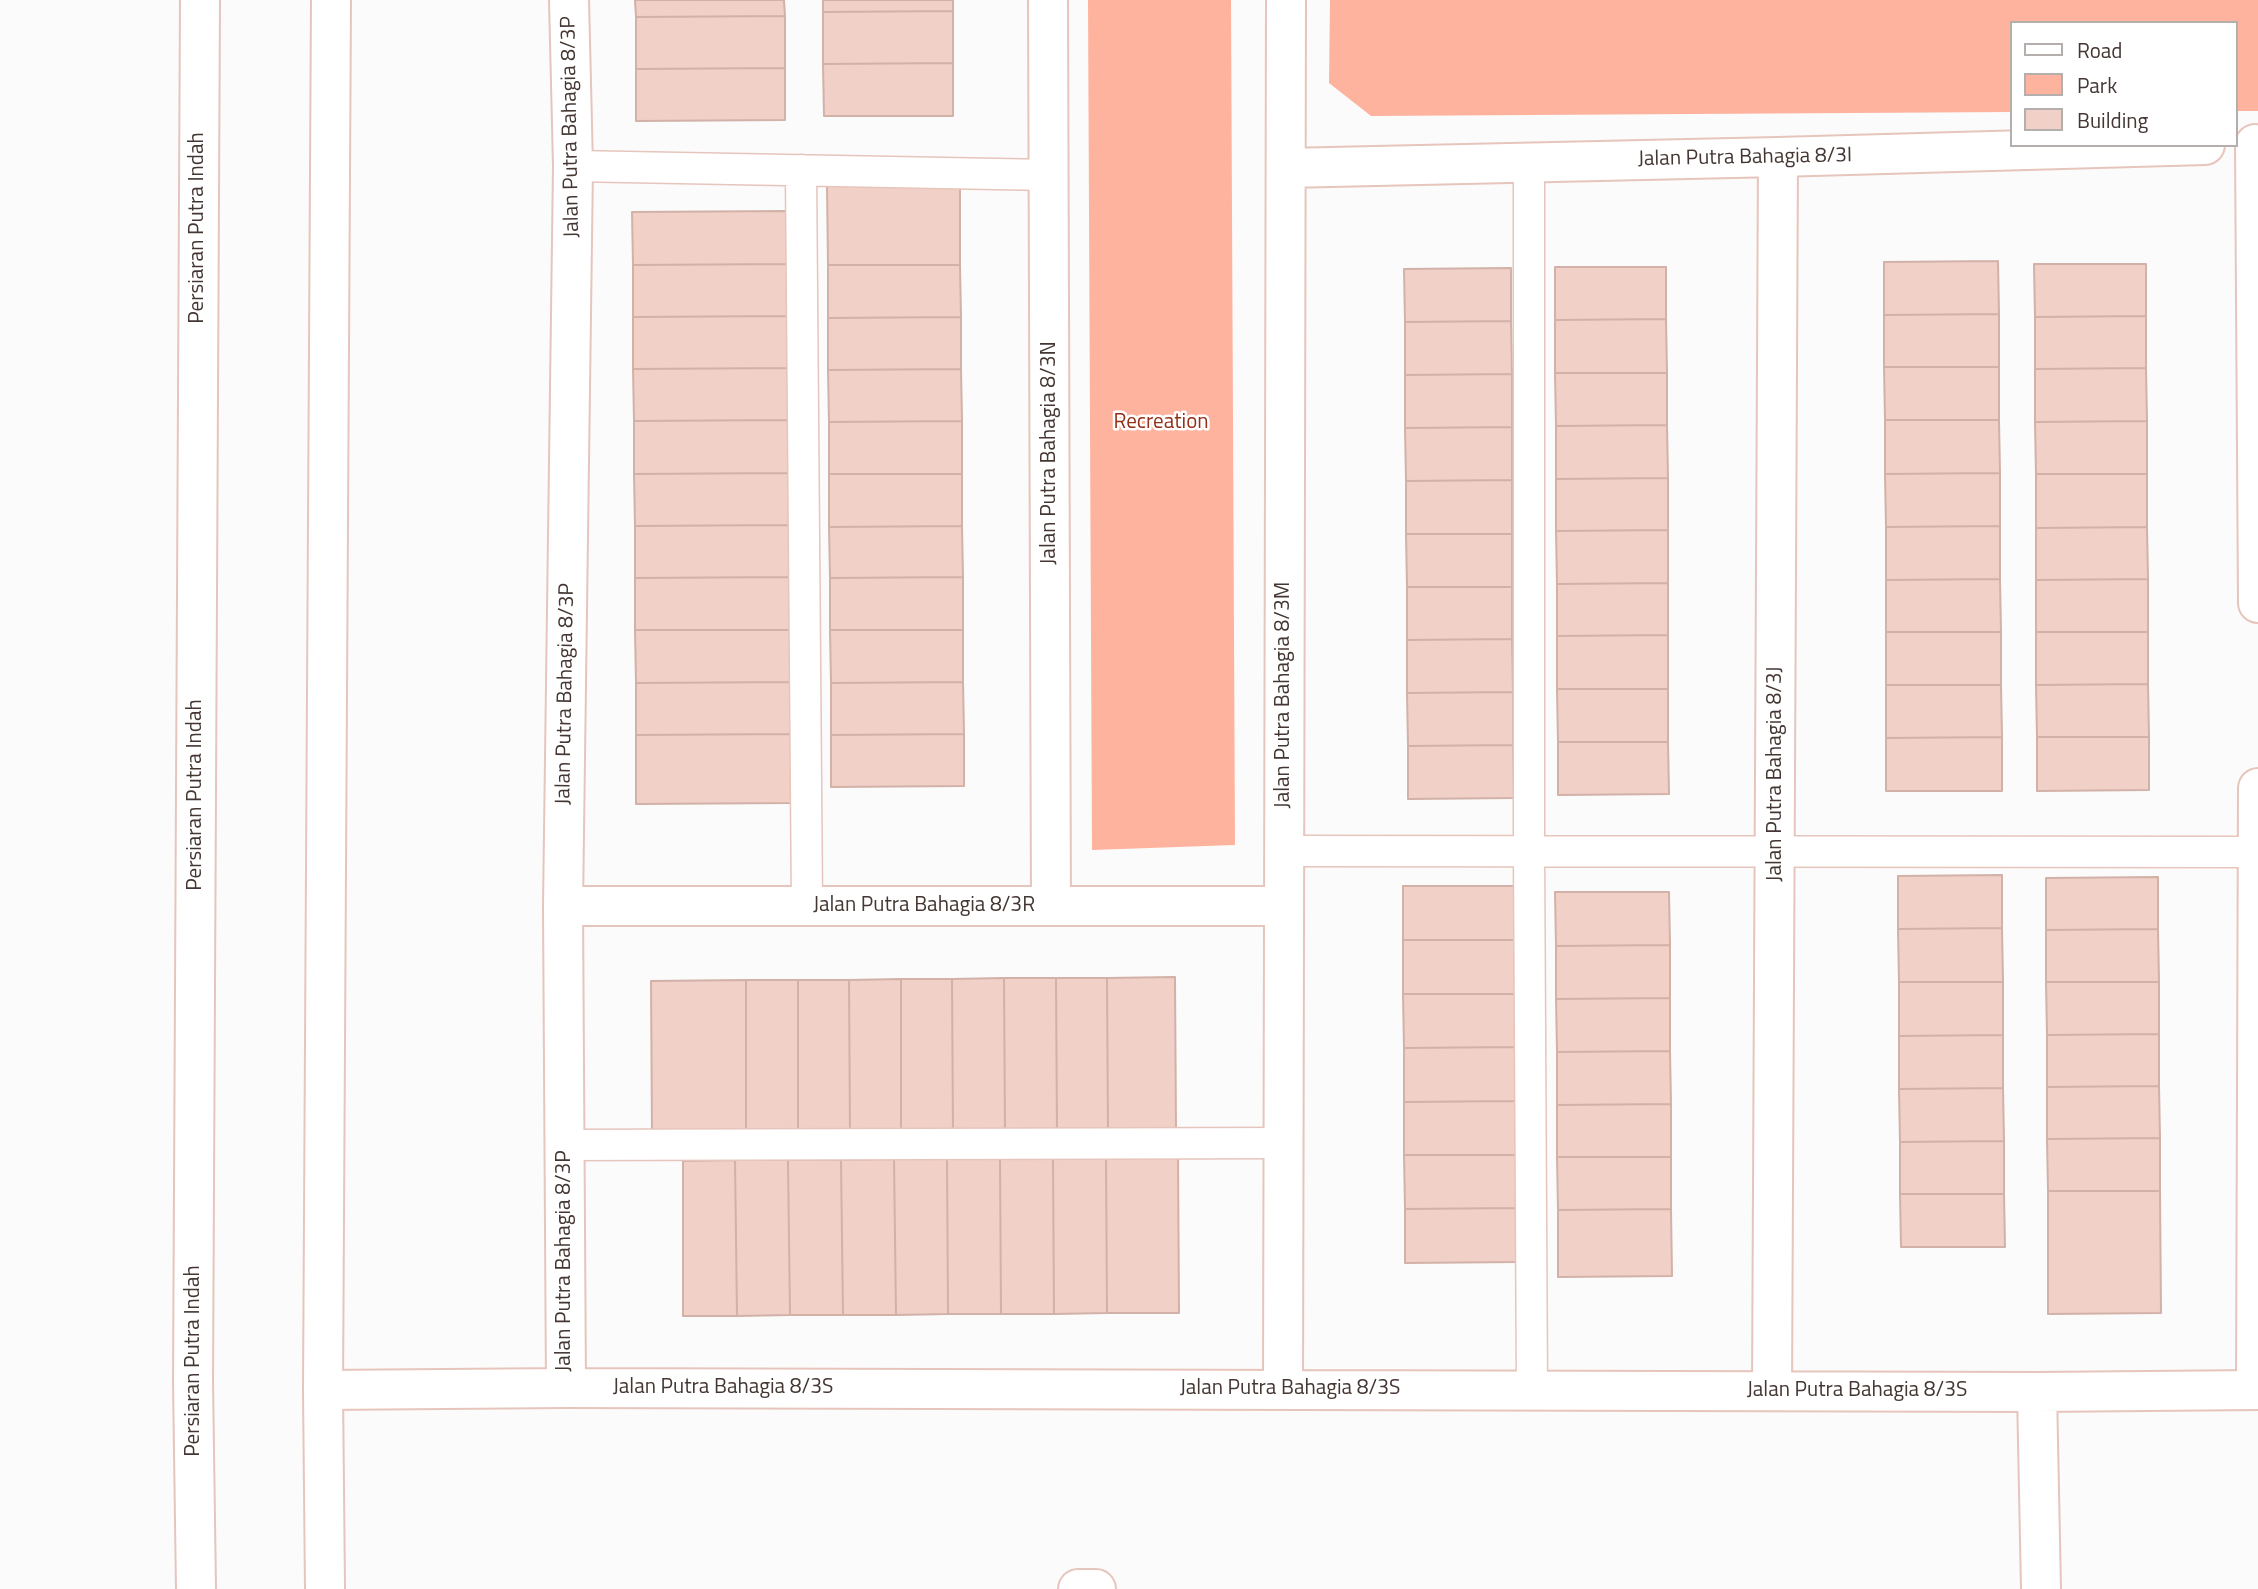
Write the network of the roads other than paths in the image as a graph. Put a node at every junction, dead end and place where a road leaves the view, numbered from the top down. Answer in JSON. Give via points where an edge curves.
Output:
{"nodes":[{"id":1,"x":200,"y":0,"type":"edge"},
{"id":2,"x":331,"y":0,"type":"edge"},
{"id":3,"x":569,"y":0,"type":"edge"},
{"id":4,"x":1048,"y":0,"type":"edge"},
{"id":5,"x":1286,"y":0,"type":"edge"},
{"id":6,"x":2250,"y":144,"type":"edge"},
{"id":7,"x":2139,"y":147,"type":"edge"},
{"id":8,"x":1778,"y":158,"type":"junction"},
{"id":9,"x":1529,"y":163,"type":"junction"},
{"id":10,"x":573,"y":166,"type":"junction"},
{"id":11,"x":1286,"y":168,"type":"junction"},
{"id":12,"x":801,"y":170,"type":"junction"},
{"id":13,"x":1049,"y":176,"type":"junction"},
{"id":14,"x":2258,"y":603,"type":"edge"},
{"id":15,"x":2258,"y":788,"type":"edge"},
{"id":16,"x":1284,"y":850,"type":"junction"},
{"id":17,"x":1529,"y":850,"type":"junction"},
{"id":18,"x":1776,"y":850,"type":"junction"},
{"id":19,"x":2256,"y":852,"type":"edge"},
{"id":20,"x":563,"y":906,"type":"junction"},
{"id":21,"x":807,"y":906,"type":"junction"},
{"id":22,"x":1051,"y":906,"type":"junction"},
{"id":23,"x":1284,"y":906,"type":"junction"},
{"id":24,"x":1284,"y":1143,"type":"junction"},
{"id":25,"x":564,"y":1145,"type":"junction"},
{"id":26,"x":566,"y":1388,"type":"junction"},
{"id":27,"x":1283,"y":1389,"type":"junction"},
{"id":28,"x":323,"y":1390,"type":"junction"},
{"id":29,"x":1532,"y":1390,"type":"junction"},
{"id":30,"x":2257,"y":1390,"type":"edge"},
{"id":31,"x":1772,"y":1391,"type":"junction"},
{"id":32,"x":2037,"y":1392,"type":"junction"},
{"id":33,"x":196,"y":1589,"type":"edge"},
{"id":34,"x":325,"y":1589,"type":"edge"},
{"id":35,"x":1078,"y":1589,"type":"edge"},
{"id":36,"x":1087,"y":1589,"type":"edge"},
{"id":37,"x":1096,"y":1589,"type":"edge"},
{"id":38,"x":2041,"y":1589,"type":"edge"}],
"edges":[{"from":1,"to":33,"type":"street","name":"Persiaran Putra Indah","via":[[192,1382]]},
{"from":2,"to":28,"type":"street"},
{"from":3,"to":10,"type":"street","name":"Jalan Putra Bahagia 8/3P"},
{"from":4,"to":13,"type":"street","name":"Jalan Putra Bahagia 8/3N"},
{"from":5,"to":11,"type":"street","name":"Jalan Putra Bahagia 8/3M"},
{"from":6,"to":14,"type":"street"},
{"from":7,"to":8,"type":"street","name":"Jalan Putra Bahagia 8/3I"},
{"from":8,"to":9,"type":"street","name":"Jalan Putra Bahagia 8/3I"},
{"from":8,"to":18,"type":"street","name":"Jalan Putra Bahagia 8/3J"},
{"from":9,"to":11,"type":"street","name":"Jalan Putra Bahagia 8/3I"},
{"from":9,"to":17,"type":"lane"},
{"from":10,"to":12,"type":"lane"},
{"from":10,"to":20,"type":"street","name":"Jalan Putra Bahagia 8/3P"},
{"from":11,"to":16,"type":"street","name":"Jalan Putra Bahagia 8/3M"},
{"from":12,"to":13,"type":"lane"},
{"from":12,"to":21,"type":"lane"},
{"from":13,"to":22,"type":"street","name":"Jalan Putra Bahagia 8/3N"},
{"from":15,"to":19,"type":"street"},
{"from":16,"to":17,"type":"lane"},
{"from":16,"to":23,"type":"street","name":"Jalan Putra Bahagia 8/3M"},
{"from":17,"to":18,"type":"lane"},
{"from":17,"to":29,"type":"lane"},
{"from":18,"to":19,"type":"lane"},
{"from":18,"to":31,"type":"street","name":"Jalan Putra Bahagia 8/3J"},
{"from":19,"to":30,"type":"street"},
{"from":20,"to":21,"type":"street","name":"Jalan Putra Bahagia 8/3R"},
{"from":20,"to":25,"type":"street","name":"Jalan Putra Bahagia 8/3P"},
{"from":21,"to":22,"type":"street","name":"Jalan Putra Bahagia 8/3R"},
{"from":22,"to":23,"type":"street","name":"Jalan Putra Bahagia 8/3R"},
{"from":23,"to":24,"type":"street","name":"Jalan Putra Bahagia 8/3M"},
{"from":24,"to":25,"type":"lane"},
{"from":24,"to":27,"type":"street","name":"Jalan Putra Bahagia 8/3M"},
{"from":25,"to":26,"type":"street","name":"Jalan Putra Bahagia 8/3P"},
{"from":26,"to":27,"type":"street","name":"Jalan Putra Bahagia 8/3S"},
{"from":26,"to":28,"type":"street","name":"Jalan Putra Bahagia 8/3S"},
{"from":27,"to":29,"type":"street","name":"Jalan Putra Bahagia 8/3S"},
{"from":28,"to":34,"type":"street"},
{"from":29,"to":31,"type":"street","name":"Jalan Putra Bahagia 8/3S"},
{"from":30,"to":32,"type":"street","name":"Jalan Putra Bahagia 8/3S"},
{"from":31,"to":32,"type":"street","name":"Jalan Putra Bahagia 8/3S"},
{"from":32,"to":38,"type":"street"},
{"from":35,"to":36,"type":"street"},
{"from":36,"to":37,"type":"street"}]}
